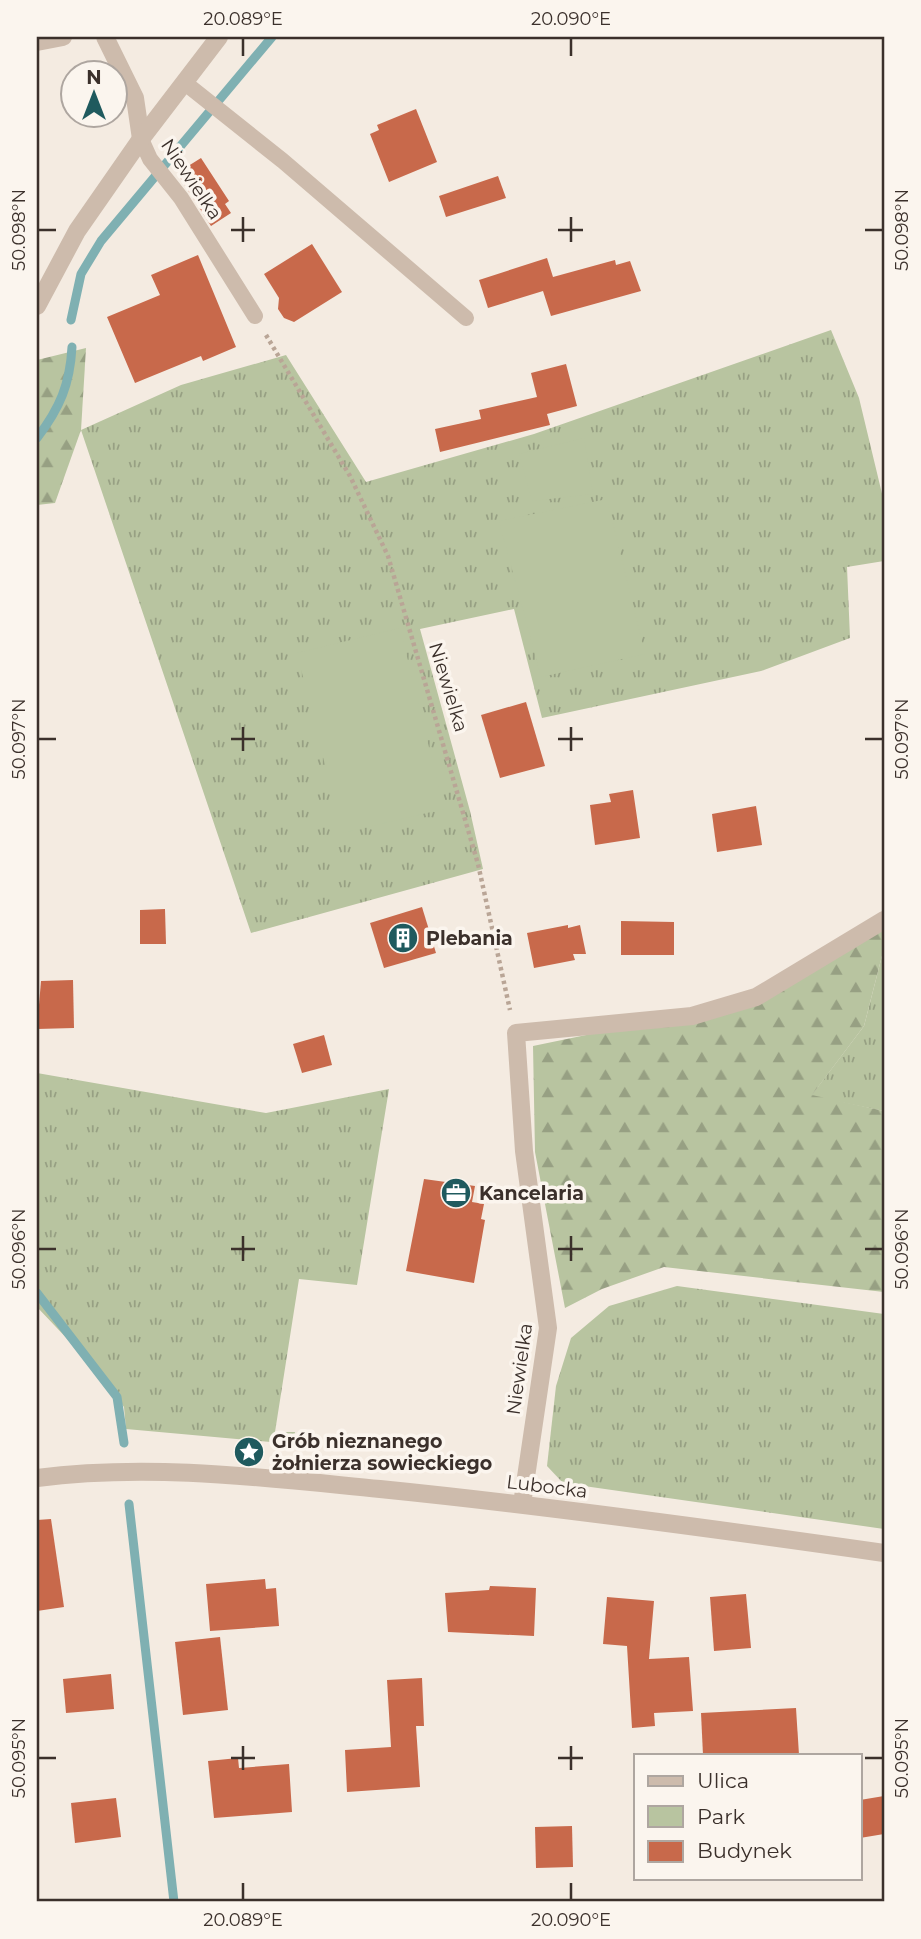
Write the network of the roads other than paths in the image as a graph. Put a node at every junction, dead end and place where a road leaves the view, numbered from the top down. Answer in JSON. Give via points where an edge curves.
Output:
{"nodes":[{"id":1,"x":63,"y":37,"type":"edge"},
{"id":2,"x":105,"y":37,"type":"edge"},
{"id":3,"x":219,"y":37,"type":"edge"},
{"id":4,"x":37,"y":42,"type":"edge"},
{"id":5,"x":185,"y":83,"type":"junction"},
{"id":6,"x":141,"y":139,"type":"junction"},
{"id":7,"x":37,"y":306,"type":"edge"},
{"id":8,"x":256,"y":316,"type":"road end"},
{"id":9,"x":466,"y":318,"type":"dead end"},
{"id":10,"x":884,"y":920,"type":"edge"},
{"id":11,"x":37,"y":1478,"type":"edge"},
{"id":12,"x":522,"y":1504,"type":"junction"},
{"id":13,"x":884,"y":1553,"type":"edge"}],
"edges":[{"from":1,"to":4,"type":"street"},
{"from":2,"to":6,"type":"street","via":[[135,98]]},
{"from":3,"to":5,"type":"street"},
{"from":5,"to":6,"type":"street"},
{"from":5,"to":9,"type":"lane"},
{"from":6,"to":7,"type":"street","name":"Niewielka","via":[[77,231]]},
{"from":6,"to":8,"type":"lane","name":"Niewielka"},
{"from":10,"to":12,"type":"street","name":"Niewielka","via":[[757,997],[692,1016],[516,1032],[524,1151],[548,1328]]},
{"from":11,"to":12,"type":"street","name":"Lubocka","via":[[197,1473]]},
{"from":12,"to":13,"type":"street","name":"Lubocka"}]}
